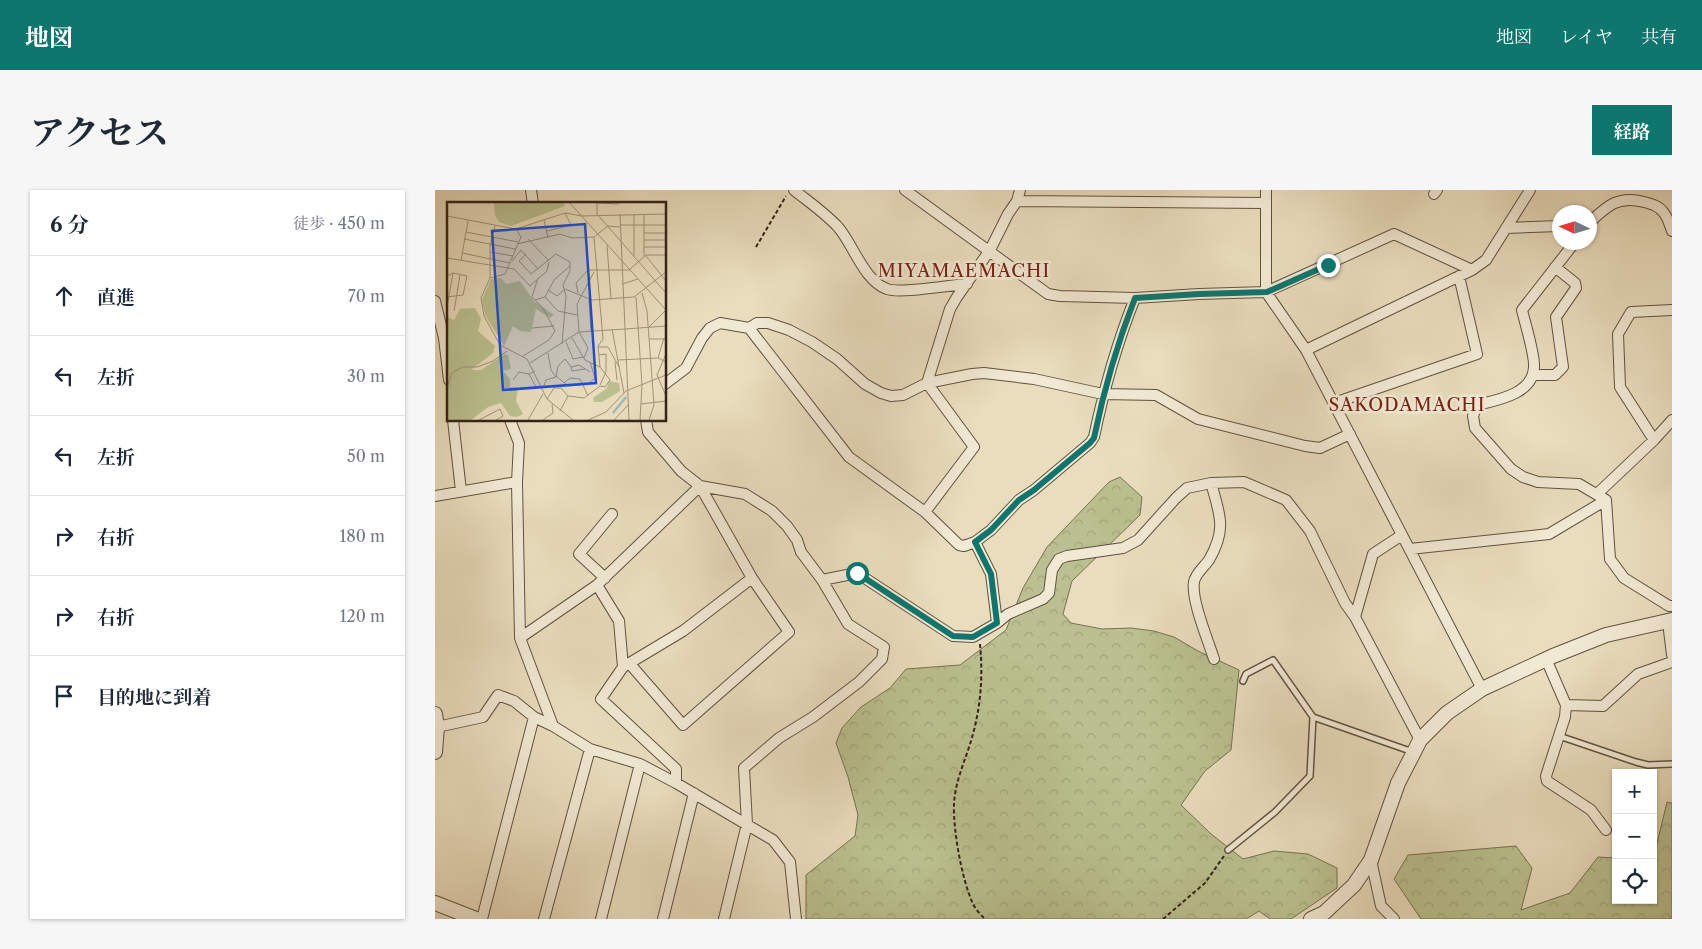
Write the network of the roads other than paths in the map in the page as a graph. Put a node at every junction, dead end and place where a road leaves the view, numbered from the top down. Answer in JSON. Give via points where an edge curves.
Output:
{"nodes":[{"id":1,"x":794,"y":190,"type":"edge"},
{"id":2,"x":905,"y":190,"type":"edge"},
{"id":3,"x":1021,"y":190,"type":"edge"},
{"id":4,"x":1267,"y":190,"type":"edge"},
{"id":5,"x":1530,"y":190,"type":"edge"},
{"id":6,"x":1017,"y":200,"type":"junction"},
{"id":7,"x":1267,"y":203,"type":"junction"},
{"id":8,"x":1597,"y":216,"type":"edge"},
{"id":9,"x":1552,"y":226,"type":"edge"},
{"id":10,"x":1506,"y":228,"type":"junction"},
{"id":11,"x":1672,"y":231,"type":"edge"},
{"id":12,"x":990,"y":250,"type":"junction"},
{"id":13,"x":1569,"y":250,"type":"edge"},
{"id":14,"x":1555,"y":267,"type":"junction"},
{"id":15,"x":1471,"y":270,"type":"junction"},
{"id":16,"x":1459,"y":276,"type":"junction"},
{"id":17,"x":967,"y":284,"type":"junction"},
{"id":18,"x":1267,"y":292,"type":"junction"},
{"id":19,"x":1135,"y":298,"type":"junction"},
{"id":20,"x":435,"y":301,"type":"edge"},
{"id":21,"x":1672,"y":310,"type":"edge"},
{"id":22,"x":749,"y":328,"type":"junction"},
{"id":23,"x":1306,"y":350,"type":"junction"},
{"id":24,"x":447,"y":363,"type":"edge"},
{"id":25,"x":1533,"y":375,"type":"junction"},
{"id":26,"x":666,"y":383,"type":"edge"},
{"id":27,"x":927,"y":383,"type":"junction"},
{"id":28,"x":1103,"y":394,"type":"junction"},
{"id":29,"x":1334,"y":403,"type":"junction"},
{"id":30,"x":1672,"y":420,"type":"edge"},
{"id":31,"x":453,"y":421,"type":"edge"},
{"id":32,"x":510,"y":421,"type":"edge"},
{"id":33,"x":646,"y":421,"type":"edge"},
{"id":34,"x":1351,"y":434,"type":"junction"},
{"id":35,"x":1654,"y":440,"type":"junction"},
{"id":36,"x":517,"y":482,"type":"junction"},
{"id":37,"x":1211,"y":483,"type":"junction"},
{"id":38,"x":699,"y":486,"type":"junction"},
{"id":39,"x":461,"y":491,"type":"junction"},
{"id":40,"x":1597,"y":494,"type":"junction"},
{"id":41,"x":435,"y":496,"type":"edge"},
{"id":42,"x":1606,"y":500,"type":"junction"},
{"id":43,"x":925,"y":512,"type":"junction"},
{"id":44,"x":612,"y":514,"type":"dead end"},
{"id":45,"x":1402,"y":535,"type":"junction"},
{"id":46,"x":975,"y":542,"type":"junction"},
{"id":47,"x":1410,"y":549,"type":"junction"},
{"id":48,"x":605,"y":578,"type":"junction"},
{"id":49,"x":752,"y":578,"type":"junction"},
{"id":50,"x":822,"y":580,"type":"junction"},
{"id":51,"x":597,"y":585,"type":"junction"},
{"id":52,"x":1672,"y":606,"type":"edge"},
{"id":53,"x":1355,"y":617,"type":"junction"},
{"id":54,"x":1670,"y":621,"type":"edge"},
{"id":55,"x":997,"y":623,"type":"junction"},
{"id":56,"x":519,"y":638,"type":"junction"},
{"id":57,"x":1672,"y":655,"type":"edge"},
{"id":58,"x":1214,"y":659,"type":"dead end"},
{"id":59,"x":1546,"y":659,"type":"junction"},
{"id":60,"x":1672,"y":662,"type":"edge"},
{"id":61,"x":626,"y":665,"type":"junction"},
{"id":62,"x":1243,"y":681,"type":"dead end"},
{"id":63,"x":1482,"y":688,"type":"junction"},
{"id":64,"x":1566,"y":705,"type":"junction"},
{"id":65,"x":534,"y":718,"type":"junction"},
{"id":66,"x":1313,"y":718,"type":"junction"},
{"id":67,"x":436,"y":720,"type":"edge"},
{"id":68,"x":553,"y":726,"type":"junction"},
{"id":69,"x":1559,"y":736,"type":"junction"},
{"id":70,"x":1417,"y":746,"type":"junction"},
{"id":71,"x":590,"y":749,"type":"junction"},
{"id":72,"x":435,"y":752,"type":"edge"},
{"id":73,"x":640,"y":764,"type":"junction"},
{"id":74,"x":1672,"y":764,"type":"edge"},
{"id":75,"x":676,"y":783,"type":"junction"},
{"id":76,"x":694,"y":794,"type":"junction"},
{"id":77,"x":747,"y":824,"type":"junction"},
{"id":78,"x":1606,"y":830,"type":"dead end"},
{"id":79,"x":1228,"y":850,"type":"road end"},
{"id":80,"x":1371,"y":860,"type":"junction"},
{"id":81,"x":435,"y":903,"type":"edge"},
{"id":82,"x":476,"y":919,"type":"edge"},
{"id":83,"x":482,"y":919,"type":"edge"},
{"id":84,"x":544,"y":919,"type":"edge"},
{"id":85,"x":601,"y":919,"type":"edge"},
{"id":86,"x":663,"y":919,"type":"edge"},
{"id":87,"x":723,"y":919,"type":"edge"},
{"id":88,"x":797,"y":919,"type":"edge"},
{"id":89,"x":1311,"y":919,"type":"edge"},
{"id":90,"x":1394,"y":919,"type":"edge"}],
"edges":[{"from":1,"to":17,"type":"street","via":[[827,216],[875,282],[887,289],[898,291]]},
{"from":2,"to":12,"type":"street"},
{"from":3,"to":6,"type":"street"},
{"from":4,"to":7,"type":"street"},
{"from":5,"to":10,"type":"street"},
{"from":6,"to":7,"type":"street"},
{"from":6,"to":12,"type":"street"},
{"from":7,"to":18,"type":"street"},
{"from":8,"to":11,"type":"street","via":[[1619,200],[1635,200],[1656,205],[1665,213]]},
{"from":9,"to":10,"type":"street"},
{"from":10,"to":15,"type":"street","via":[[1486,260]]},
{"from":12,"to":17,"type":"street"},
{"from":12,"to":19,"type":"street","via":[[1048,294]]},
{"from":13,"to":14,"type":"street"},
{"from":14,"to":25,"type":"street","via":[[1522,310],[1535,365]]},
{"from":14,"to":25,"type":"street","via":[[1575,283],[1576,288],[1556,318],[1563,366],[1555,375]]},
{"from":15,"to":16,"type":"street"},
{"from":15,"to":18,"type":"street","via":[[1393,234]]},
{"from":16,"to":23,"type":"street"},
{"from":16,"to":29,"type":"street","via":[[1477,354]]},
{"from":17,"to":27,"type":"street","via":[[950,309]]},
{"from":18,"to":19,"type":"street"},
{"from":18,"to":23,"type":"street"},
{"from":19,"to":28,"type":"street"},
{"from":20,"to":24,"type":"street"},
{"from":21,"to":35,"type":"street","via":[[1631,312],[1618,334],[1619,387]]},
{"from":22,"to":26,"type":"street","via":[[720,323],[710,328],[686,368]]},
{"from":22,"to":27,"type":"street","via":[[768,323],[797,334],[837,359],[865,384],[891,396],[903,395]]},
{"from":22,"to":43,"type":"street","via":[[849,458]]},
{"from":23,"to":29,"type":"street"},
{"from":25,"to":40,"type":"street","via":[[1511,396],[1477,405],[1473,416],[1475,428],[1511,469],[1523,477],[1538,482],[1579,484]]},
{"from":27,"to":28,"type":"street","via":[[984,373],[1034,379]]},
{"from":27,"to":43,"type":"street","via":[[974,447]]},
{"from":28,"to":34,"type":"street","via":[[1156,395],[1198,420],[1305,446],[1320,448]]},
{"from":28,"to":46,"type":"street","via":[[1094,438],[1090,443],[1019,500]]},
{"from":29,"to":34,"type":"street"},
{"from":30,"to":35,"type":"street"},
{"from":31,"to":39,"type":"street"},
{"from":32,"to":36,"type":"street","via":[[519,443]]},
{"from":33,"to":38,"type":"street","via":[[648,432],[681,471]]},
{"from":34,"to":45,"type":"street"},
{"from":35,"to":40,"type":"street"},
{"from":36,"to":39,"type":"street"},
{"from":36,"to":56,"type":"street"},
{"from":37,"to":53,"type":"street","via":[[1244,482],[1286,500],[1310,531]]},
{"from":37,"to":55,"type":"street","via":[[1187,488],[1138,540],[1123,548],[1059,559],[1052,570],[1049,593]]},
{"from":37,"to":58,"type":"street","via":[[1220,517],[1220,538],[1194,580],[1195,598]]},
{"from":38,"to":48,"type":"street"},
{"from":38,"to":49,"type":"street"},
{"from":38,"to":50,"type":"street","via":[[745,494],[772,511],[787,526]]},
{"from":39,"to":41,"type":"street"},
{"from":40,"to":42,"type":"street"},
{"from":42,"to":47,"type":"street","via":[[1549,534]]},
{"from":42,"to":52,"type":"street","via":[[1610,559],[1624,578]]},
{"from":43,"to":46,"type":"street","via":[[959,545]]},
{"from":44,"to":48,"type":"street","via":[[579,554]]},
{"from":45,"to":47,"type":"street"},
{"from":45,"to":53,"type":"street","via":[[1373,554]]},
{"from":46,"to":55,"type":"street","via":[[991,574]]},
{"from":47,"to":63,"type":"street"},
{"from":48,"to":51,"type":"street"},
{"from":49,"to":61,"type":"street","via":[[683,631]]},
{"from":49,"to":61,"type":"street","via":[[789,632],[683,725]]},
{"from":50,"to":55,"type":"street","via":[[857,573],[953,636],[973,637]]},
{"from":50,"to":77,"type":"street","via":[[848,624],[884,647],[882,660],[859,682],[779,738],[744,768]]},
{"from":51,"to":56,"type":"street"},
{"from":51,"to":61,"type":"street","via":[[619,621]]},
{"from":53,"to":70,"type":"street"},
{"from":54,"to":57,"type":"street"},
{"from":54,"to":59,"type":"street","via":[[1606,635]]},
{"from":56,"to":68,"type":"street"},
{"from":59,"to":63,"type":"street"},
{"from":59,"to":64,"type":"street"},
{"from":60,"to":64,"type":"street","via":[[1639,674],[1603,706]]},
{"from":61,"to":75,"type":"street","via":[[601,699],[676,769]]},
{"from":62,"to":66,"type":"lane","via":[[1246,674],[1273,660]]},
{"from":63,"to":70,"type":"street","via":[[1447,713]]},
{"from":64,"to":69,"type":"street"},
{"from":65,"to":67,"type":"street","via":[[514,701],[498,695],[483,717]]},
{"from":65,"to":68,"type":"street"},
{"from":65,"to":83,"type":"street"},
{"from":66,"to":70,"type":"lane"},
{"from":66,"to":79,"type":"lane","via":[[1310,776],[1275,812]]},
{"from":67,"to":72,"type":"street"},
{"from":68,"to":71,"type":"street"},
{"from":69,"to":74,"type":"lane","via":[[1636,762]]},
{"from":69,"to":78,"type":"street","via":[[1547,782],[1591,810]]},
{"from":70,"to":80,"type":"street","via":[[1398,783]]},
{"from":71,"to":73,"type":"street"},
{"from":71,"to":84,"type":"street"},
{"from":73,"to":75,"type":"street"},
{"from":73,"to":85,"type":"street"},
{"from":75,"to":76,"type":"street"},
{"from":76,"to":77,"type":"street"},
{"from":76,"to":86,"type":"street"},
{"from":77,"to":87,"type":"street"},
{"from":77,"to":88,"type":"street","via":[[773,840],[790,862]]},
{"from":80,"to":89,"type":"street","via":[[1354,885],[1324,913]]},
{"from":80,"to":90,"type":"street","via":[[1381,906]]},
{"from":81,"to":82,"type":"street"}]}
